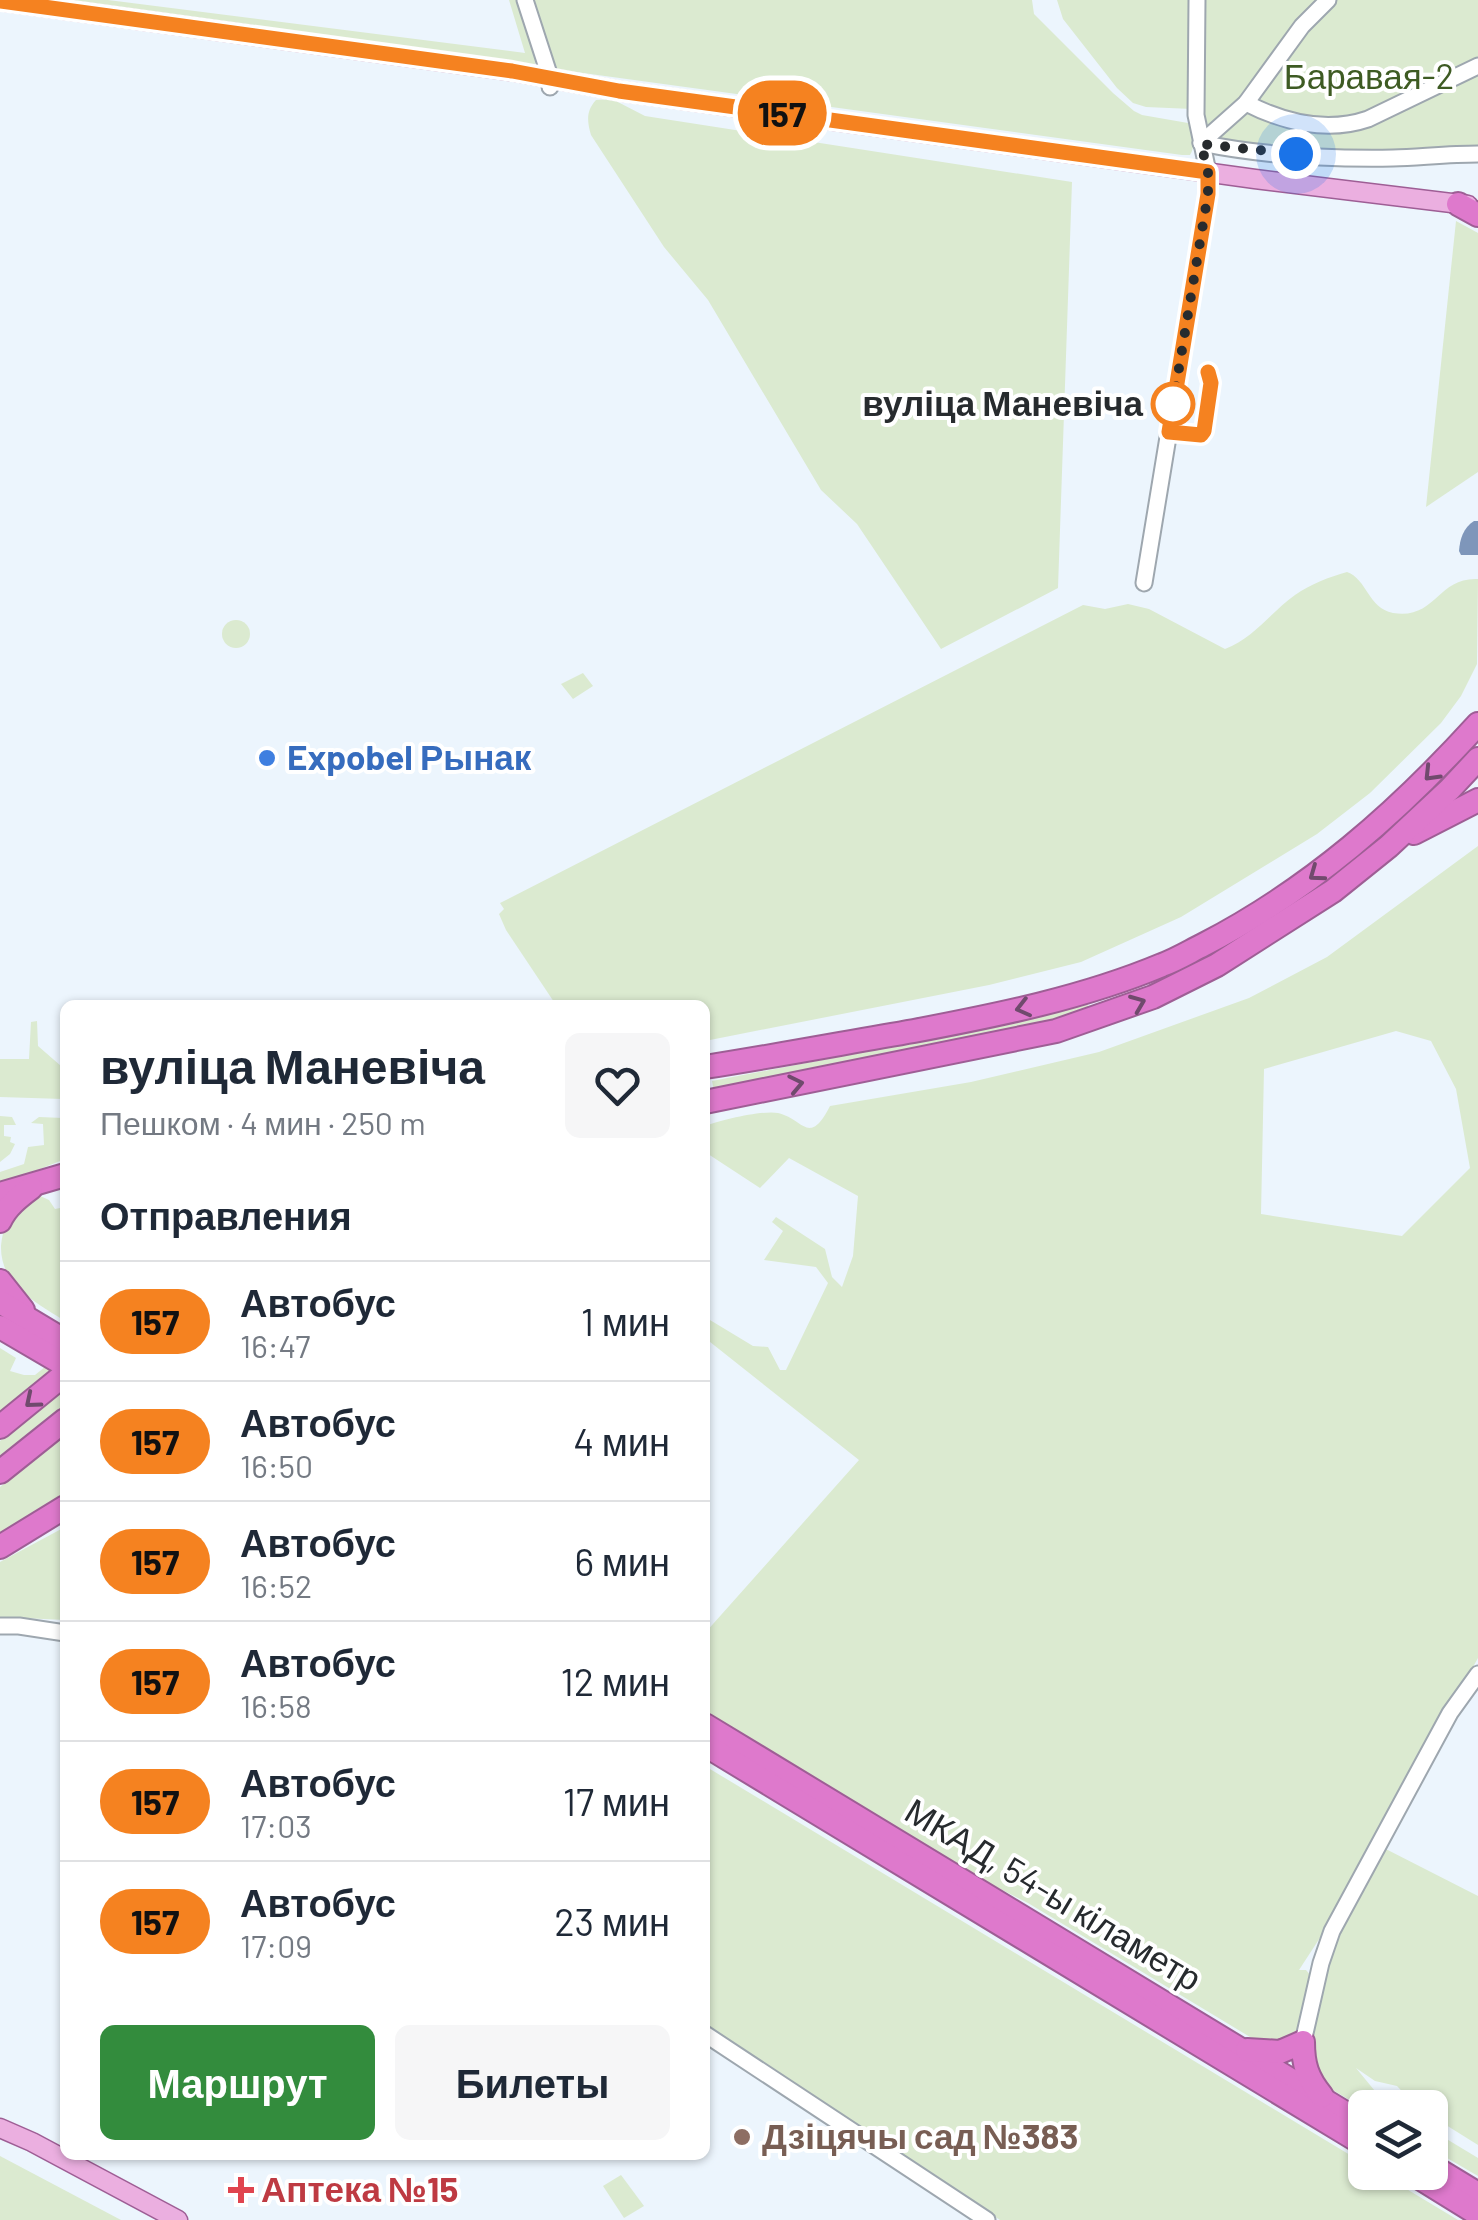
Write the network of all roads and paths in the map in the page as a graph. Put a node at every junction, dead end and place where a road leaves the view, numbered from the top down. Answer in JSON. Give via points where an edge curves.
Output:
{"nodes":[{"id":1,"x":525,"y":0,"type":"edge"},
{"id":2,"x":1198,"y":0,"type":"edge"},
{"id":3,"x":1328,"y":0,"type":"edge"},
{"id":4,"x":0,"y":1,"type":"edge"},
{"id":5,"x":0,"y":14,"type":"edge"},
{"id":6,"x":1478,"y":66,"type":"edge"},
{"id":7,"x":550,"y":82,"type":"junction"},
{"id":8,"x":1246,"y":103,"type":"junction"},
{"id":9,"x":1201,"y":144,"type":"junction"},
{"id":10,"x":1478,"y":154,"type":"edge"},
{"id":11,"x":1208,"y":172,"type":"junction"},
{"id":12,"x":1471,"y":208,"type":"edge"},
{"id":13,"x":1144,"y":583,"type":"dead end"},
{"id":14,"x":1475,"y":724,"type":"edge"},
{"id":15,"x":1478,"y":759,"type":"edge"},
{"id":16,"x":1478,"y":800,"type":"edge"},
{"id":17,"x":1389,"y":846,"type":"junction"},
{"id":18,"x":710,"y":1066,"type":"edge"},
{"id":19,"x":710,"y":1101,"type":"edge"},
{"id":20,"x":54,"y":1178,"type":"edge"},
{"id":21,"x":0,"y":1194,"type":"edge"},
{"id":22,"x":0,"y":1222,"type":"edge"},
{"id":23,"x":0,"y":1281,"type":"edge"},
{"id":24,"x":0,"y":1302,"type":"edge"},
{"id":25,"x":1,"y":1328,"type":"edge"},
{"id":26,"x":47,"y":1336,"type":"edge"},
{"id":27,"x":60,"y":1378,"type":"edge"},
{"id":28,"x":60,"y":1424,"type":"edge"},
{"id":29,"x":0,"y":1427,"type":"edge"},
{"id":30,"x":0,"y":1472,"type":"edge"},
{"id":31,"x":60,"y":1510,"type":"edge"},
{"id":32,"x":60,"y":1522,"type":"edge"},
{"id":33,"x":0,"y":1547,"type":"edge"},
{"id":34,"x":0,"y":1558,"type":"edge"},
{"id":35,"x":0,"y":1626,"type":"edge"},
{"id":36,"x":60,"y":1631,"type":"edge"},
{"id":37,"x":1478,"y":1674,"type":"edge"},
{"id":38,"x":710,"y":1729,"type":"edge"},
{"id":39,"x":710,"y":1749,"type":"edge"},
{"id":40,"x":710,"y":2037,"type":"edge"},
{"id":41,"x":1303,"y":2042,"type":"junction"},
{"id":42,"x":1240,"y":2049,"type":"junction"},
{"id":43,"x":1327,"y":2102,"type":"junction"},
{"id":44,"x":1348,"y":2115,"type":"edge"},
{"id":45,"x":0,"y":2128,"type":"edge"},
{"id":46,"x":1348,"y":2135,"type":"edge"},
{"id":47,"x":60,"y":2157,"type":"edge"},
{"id":48,"x":66,"y":2160,"type":"edge"},
{"id":49,"x":1448,"y":2176,"type":"edge"},
{"id":50,"x":1439,"y":2190,"type":"edge"},
{"id":51,"x":1478,"y":2194,"type":"edge"},
{"id":52,"x":1478,"y":2214,"type":"edge"},
{"id":53,"x":178,"y":2220,"type":"edge"},
{"id":54,"x":987,"y":2220,"type":"edge"}],
"edges":[{"from":1,"to":7,"type":"street"},
{"from":2,"to":9,"type":"street"},
{"from":3,"to":8,"type":"street"},
{"from":4,"to":7,"type":"main road"},
{"from":5,"to":7,"type":"main road"},
{"from":6,"to":8,"type":"street","via":[[1352,124],[1288,120]]},
{"from":7,"to":11,"type":"main road"},
{"from":8,"to":9,"type":"street"},
{"from":9,"to":10,"type":"street","via":[[1325,156]]},
{"from":9,"to":11,"type":"street"},
{"from":11,"to":12,"type":"main road"},
{"from":11,"to":13,"type":"street"},
{"from":14,"to":18,"type":"highway","one_way":true,"via":[[1360,841],[1235,928],[1164,965],[986,1017]]},
{"from":15,"to":17,"type":"highway"},
{"from":16,"to":17,"type":"highway"},
{"from":19,"to":17,"type":"highway","one_way":true,"via":[[1056,1032],[1109,1014],[1217,965],[1333,891]]},
{"from":20,"to":21,"type":"highway"},
{"from":20,"to":22,"type":"highway","via":[[18,1198]]},
{"from":23,"to":26,"type":"highway"},
{"from":24,"to":26,"type":"highway"},
{"from":25,"to":26,"type":"highway"},
{"from":27,"to":29,"type":"highway","one_way":true},
{"from":28,"to":30,"type":"highway"},
{"from":31,"to":33,"type":"highway"},
{"from":32,"to":34,"type":"highway"},
{"from":35,"to":36,"type":"street"},
{"from":37,"to":41,"type":"street","via":[[1450,1713],[1332,1931]]},
{"from":38,"to":42,"type":"highway","name":"МКАД, 54-ы кіламетр"},
{"from":39,"to":46,"type":"highway","name":"МКАД, 54-ы кіламетр"},
{"from":40,"to":54,"type":"street"},
{"from":41,"to":42,"type":"highway","via":[[1280,2052]]},
{"from":41,"to":43,"type":"highway","via":[[1306,2073]]},
{"from":42,"to":43,"type":"highway","name":"МКАД, 54-ы кіламетр"},
{"from":43,"to":44,"type":"highway","name":"МКАД, 54-ы кіламетр"},
{"from":45,"to":47,"type":"main road"},
{"from":48,"to":53,"type":"main road"},
{"from":49,"to":51,"type":"highway"},
{"from":50,"to":52,"type":"highway"}]}
